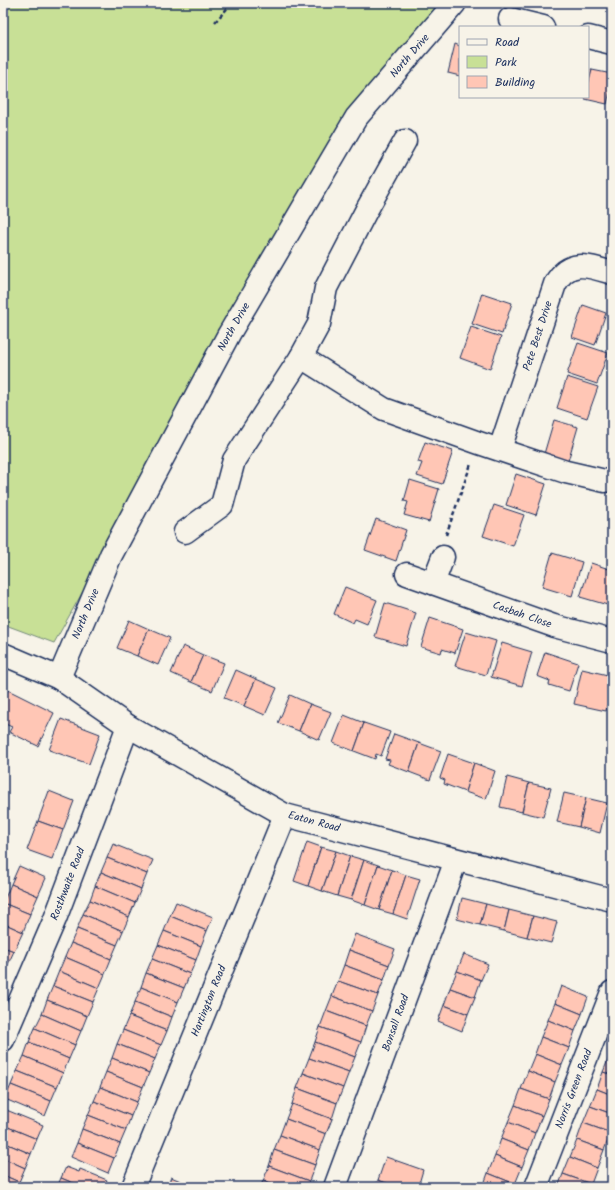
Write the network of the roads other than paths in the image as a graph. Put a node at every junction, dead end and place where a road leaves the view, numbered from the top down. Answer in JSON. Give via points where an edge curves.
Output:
{"nodes":[{"id":1,"x":455,"y":3,"type":"edge"},
{"id":2,"x":510,"y":20,"type":"dead end"},
{"id":3,"x":538,"y":26,"type":"edge"},
{"id":4,"x":589,"y":38,"type":"edge"},
{"id":5,"x":612,"y":43,"type":"edge"},
{"id":6,"x":405,"y":141,"type":"dead end"},
{"id":7,"x":612,"y":273,"type":"edge"},
{"id":8,"x":301,"y":357,"type":"junction"},
{"id":9,"x":500,"y":449,"type":"junction"},
{"id":10,"x":612,"y":479,"type":"edge"},
{"id":11,"x":185,"y":532,"type":"dead end"},
{"id":12,"x":443,"y":557,"type":"road end"},
{"id":13,"x":407,"y":574,"type":"dead end"},
{"id":14,"x":433,"y":583,"type":"junction"},
{"id":15,"x":612,"y":641,"type":"edge"},
{"id":16,"x":3,"y":654,"type":"edge"},
{"id":17,"x":59,"y":678,"type":"junction"},
{"id":18,"x":128,"y":726,"type":"junction"},
{"id":19,"x":285,"y":815,"type":"junction"},
{"id":20,"x":456,"y":860,"type":"junction"},
{"id":21,"x":612,"y":900,"type":"edge"},
{"id":22,"x":612,"y":992,"type":"edge"},
{"id":23,"x":3,"y":1040,"type":"edge"},
{"id":24,"x":133,"y":1187,"type":"edge"},
{"id":25,"x":335,"y":1187,"type":"edge"},
{"id":26,"x":536,"y":1187,"type":"edge"}],
"edges":[{"from":1,"to":17,"type":"street","name":"North Drive","via":[[356,118],[229,334],[111,555]]},
{"from":2,"to":3,"type":"street"},
{"from":4,"to":5,"type":"street"},
{"from":6,"to":8,"type":"street","via":[[326,288],[319,324]]},
{"from":7,"to":9,"type":"street","name":"Pete Best Drive","via":[[579,266],[569,269],[559,277]]},
{"from":8,"to":9,"type":"street","via":[[384,409]]},
{"from":8,"to":11,"type":"street","via":[[234,460],[222,505]]},
{"from":9,"to":10,"type":"street","via":[[566,472],[605,481]]},
{"from":12,"to":14,"type":"street"},
{"from":13,"to":14,"type":"street","name":"Casbah Close"},
{"from":14,"to":15,"type":"street","name":"Casbah Close","via":[[554,626]]},
{"from":16,"to":17,"type":"street","name":"Eaton Road"},
{"from":17,"to":18,"type":"street","name":"Eaton Road"},
{"from":18,"to":19,"type":"street","name":"Eaton Road"},
{"from":18,"to":23,"type":"street","name":"Rosthwaite Road","via":[[55,919]]},
{"from":19,"to":20,"type":"street","name":"Eaton Road"},
{"from":19,"to":24,"type":"street","name":"Hartington Road"},
{"from":20,"to":21,"type":"street","name":"Eaton Road"},
{"from":20,"to":25,"type":"street","name":"Bonsall Road"},
{"from":22,"to":26,"type":"street","name":"Norris Green Road"}]}
